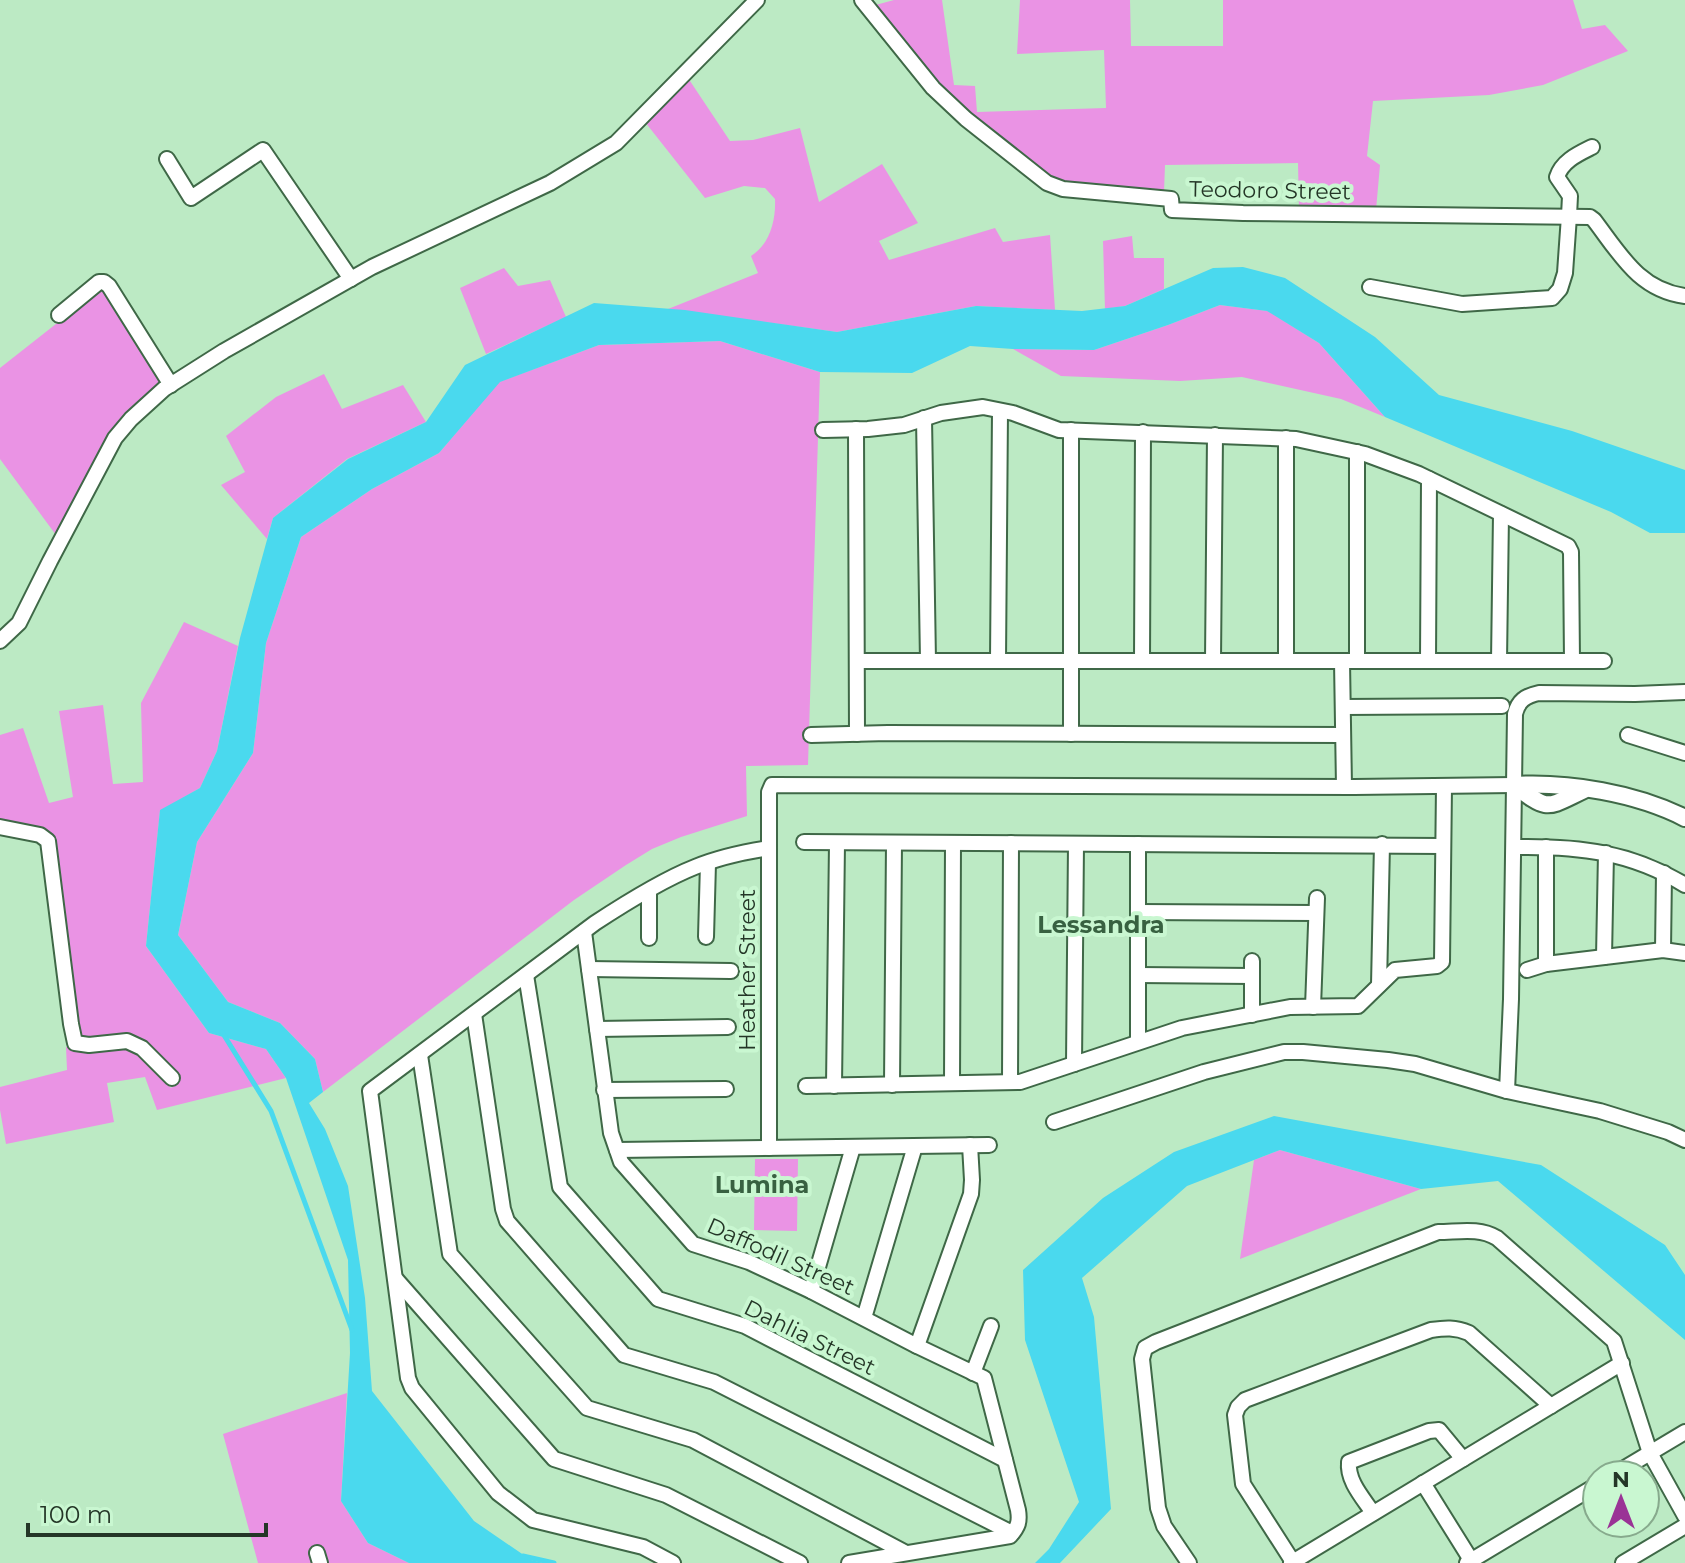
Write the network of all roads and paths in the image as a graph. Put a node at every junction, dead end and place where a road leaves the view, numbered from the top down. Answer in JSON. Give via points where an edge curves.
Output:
{"nodes":[{"id":1,"x":757,"y":0,"type":"edge"},
{"id":2,"x":862,"y":0,"type":"edge"},
{"id":3,"x":1592,"y":147,"type":"dead end"},
{"id":4,"x":167,"y":159,"type":"dead end"},
{"id":5,"x":1569,"y":216,"type":"junction"},
{"id":6,"x":351,"y":279,"type":"junction"},
{"id":7,"x":1370,"y":287,"type":"dead end"},
{"id":8,"x":1685,"y":296,"type":"edge"},
{"id":9,"x":59,"y":315,"type":"dead end"},
{"id":10,"x":171,"y":385,"type":"junction"},
{"id":11,"x":1000,"y":411,"type":"junction"},
{"id":12,"x":924,"y":418,"type":"junction"},
{"id":13,"x":856,"y":429,"type":"junction"},
{"id":14,"x":823,"y":430,"type":"dead end"},
{"id":15,"x":1071,"y":430,"type":"junction"},
{"id":16,"x":1143,"y":432,"type":"junction"},
{"id":17,"x":1215,"y":435,"type":"junction"},
{"id":18,"x":1286,"y":438,"type":"junction"},
{"id":19,"x":1357,"y":452,"type":"junction"},
{"id":20,"x":1429,"y":479,"type":"junction"},
{"id":21,"x":1501,"y":514,"type":"junction"},
{"id":22,"x":0,"y":641,"type":"edge"},
{"id":23,"x":857,"y":661,"type":"junction"},
{"id":24,"x":928,"y":661,"type":"junction"},
{"id":25,"x":998,"y":661,"type":"junction"},
{"id":26,"x":1071,"y":661,"type":"junction"},
{"id":27,"x":1142,"y":661,"type":"junction"},
{"id":28,"x":1213,"y":661,"type":"junction"},
{"id":29,"x":1286,"y":661,"type":"junction"},
{"id":30,"x":1349,"y":661,"type":"junction"},
{"id":31,"x":1428,"y":661,"type":"junction"},
{"id":32,"x":1499,"y":661,"type":"junction"},
{"id":33,"x":1572,"y":661,"type":"junction"},
{"id":34,"x":1604,"y":661,"type":"dead end"},
{"id":35,"x":1685,"y":692,"type":"edge"},
{"id":36,"x":1502,"y":706,"type":"dead end"},
{"id":37,"x":1343,"y":707,"type":"junction"},
{"id":38,"x":857,"y":734,"type":"junction"},
{"id":39,"x":1071,"y":734,"type":"junction"},
{"id":40,"x":811,"y":735,"type":"dead end"},
{"id":41,"x":1343,"y":735,"type":"junction"},
{"id":42,"x":1628,"y":735,"type":"dead end"},
{"id":43,"x":1685,"y":753,"type":"edge"},
{"id":44,"x":1514,"y":785,"type":"junction"},
{"id":45,"x":1444,"y":786,"type":"junction"},
{"id":46,"x":1344,"y":787,"type":"junction"},
{"id":47,"x":1685,"y":818,"type":"edge"},
{"id":48,"x":0,"y":827,"type":"edge"},
{"id":49,"x":804,"y":842,"type":"dead end"},
{"id":50,"x":837,"y":843,"type":"junction"},
{"id":51,"x":894,"y":843,"type":"junction"},
{"id":52,"x":953,"y":843,"type":"junction"},
{"id":53,"x":1011,"y":843,"type":"junction"},
{"id":54,"x":1076,"y":844,"type":"junction"},
{"id":55,"x":1138,"y":844,"type":"junction"},
{"id":56,"x":1382,"y":844,"type":"junction"},
{"id":57,"x":1443,"y":846,"type":"junction"},
{"id":58,"x":1517,"y":847,"type":"dead end"},
{"id":59,"x":1546,"y":847,"type":"junction"},
{"id":60,"x":769,"y":848,"type":"junction"},
{"id":61,"x":1606,"y":853,"type":"junction"},
{"id":62,"x":708,"y":863,"type":"junction"},
{"id":63,"x":1664,"y":873,"type":"junction"},
{"id":64,"x":1685,"y":885,"type":"edge"},
{"id":65,"x":649,"y":891,"type":"junction"},
{"id":66,"x":1317,"y":898,"type":"dead end"},
{"id":67,"x":1138,"y":912,"type":"junction"},
{"id":68,"x":1316,"y":913,"type":"junction"},
{"id":69,"x":584,"y":932,"type":"junction"},
{"id":70,"x":706,"y":937,"type":"dead end"},
{"id":71,"x":649,"y":938,"type":"dead end"},
{"id":72,"x":1663,"y":950,"type":"junction"},
{"id":73,"x":1685,"y":953,"type":"edge"},
{"id":74,"x":1604,"y":957,"type":"junction"},
{"id":75,"x":1546,"y":964,"type":"junction"},
{"id":76,"x":589,"y":969,"type":"junction"},
{"id":77,"x":1527,"y":970,"type":"dead end"},
{"id":78,"x":731,"y":971,"type":"dead end"},
{"id":79,"x":526,"y":975,"type":"junction"},
{"id":80,"x":1138,"y":975,"type":"junction"},
{"id":81,"x":1379,"y":985,"type":"junction"},
{"id":82,"x":1313,"y":1007,"type":"junction"},
{"id":83,"x":474,"y":1014,"type":"junction"},
{"id":84,"x":1252,"y":1015,"type":"junction"},
{"id":85,"x":728,"y":1027,"type":"dead end"},
{"id":86,"x":597,"y":1029,"type":"junction"},
{"id":87,"x":1138,"y":1042,"type":"junction"},
{"id":88,"x":420,"y":1055,"type":"junction"},
{"id":89,"x":1074,"y":1064,"type":"junction"},
{"id":90,"x":172,"y":1078,"type":"dead end"},
{"id":91,"x":1010,"y":1082,"type":"junction"},
{"id":92,"x":952,"y":1083,"type":"junction"},
{"id":93,"x":892,"y":1085,"type":"junction"},
{"id":94,"x":806,"y":1086,"type":"dead end"},
{"id":95,"x":834,"y":1086,"type":"junction"},
{"id":96,"x":726,"y":1089,"type":"dead end"},
{"id":97,"x":604,"y":1090,"type":"junction"},
{"id":98,"x":1507,"y":1091,"type":"junction"},
{"id":99,"x":1054,"y":1122,"type":"dead end"},
{"id":100,"x":1685,"y":1140,"type":"edge"},
{"id":101,"x":970,"y":1145,"type":"junction"},
{"id":102,"x":989,"y":1145,"type":"dead end"},
{"id":103,"x":915,"y":1146,"type":"junction"},
{"id":104,"x":853,"y":1147,"type":"junction"},
{"id":105,"x":769,"y":1148,"type":"junction"},
{"id":106,"x":617,"y":1150,"type":"junction"},
{"id":107,"x":395,"y":1278,"type":"junction"},
{"id":108,"x":811,"y":1291,"type":"junction"},
{"id":109,"x":864,"y":1318,"type":"junction"},
{"id":110,"x":991,"y":1326,"type":"dead end"},
{"id":111,"x":917,"y":1346,"type":"junction"},
{"id":112,"x":1622,"y":1363,"type":"junction"},
{"id":113,"x":978,"y":1376,"type":"junction"},
{"id":114,"x":1551,"y":1406,"type":"junction"},
{"id":115,"x":1685,"y":1432,"type":"edge"},
{"id":116,"x":1650,"y":1453,"type":"junction"},
{"id":117,"x":1463,"y":1459,"type":"junction"},
{"id":118,"x":1640,"y":1459,"type":"edge"},
{"id":119,"x":1005,"y":1460,"type":"junction"},
{"id":120,"x":1423,"y":1483,"type":"junction"},
{"id":121,"x":1581,"y":1495,"type":"edge"},
{"id":122,"x":1373,"y":1513,"type":"junction"},
{"id":123,"x":1685,"y":1516,"type":"edge"},
{"id":124,"x":1685,"y":1526,"type":"edge"},
{"id":125,"x":1012,"y":1533,"type":"junction"},
{"id":126,"x":906,"y":1553,"type":"junction"},
{"id":127,"x":1292,"y":1562,"type":"edge"},
{"id":128,"x":1469,"y":1562,"type":"edge"},
{"id":129,"x":673,"y":1563,"type":"edge"},
{"id":130,"x":800,"y":1563,"type":"edge"},
{"id":131,"x":849,"y":1563,"type":"edge"},
{"id":132,"x":1189,"y":1563,"type":"edge"},
{"id":133,"x":1623,"y":1563,"type":"edge"}],
"edges":[{"from":1,"to":6,"type":"street","via":[[616,143],[550,183]]},
{"from":2,"to":5,"type":"street","name":"Teodoro Street","via":[[933,88],[1047,183],[1063,189],[1171,199],[1172,210]]},
{"from":3,"to":5,"type":"street","via":[[1563,165],[1557,177],[1570,196]]},
{"from":4,"to":6,"type":"street","via":[[191,198],[263,150]]},
{"from":5,"to":7,"type":"street","via":[[1565,273],[1552,298],[1462,304]]},
{"from":5,"to":8,"type":"street","name":"Teodoro Street","via":[[1590,217],[1636,274],[1655,288]]},
{"from":6,"to":10,"type":"street"},
{"from":9,"to":10,"type":"street","via":[[104,282]]},
{"from":10,"to":22,"type":"street","via":[[115,438],[19,623]]},
{"from":11,"to":12,"type":"street","via":[[983,407]]},
{"from":11,"to":15,"type":"street"},
{"from":11,"to":25,"type":"street"},
{"from":12,"to":13,"type":"street"},
{"from":12,"to":24,"type":"street"},
{"from":13,"to":14,"type":"street"},
{"from":13,"to":23,"type":"street"},
{"from":15,"to":16,"type":"street"},
{"from":15,"to":26,"type":"street"},
{"from":16,"to":17,"type":"street"},
{"from":16,"to":27,"type":"street"},
{"from":17,"to":18,"type":"street"},
{"from":17,"to":28,"type":"street"},
{"from":18,"to":19,"type":"street"},
{"from":18,"to":29,"type":"street"},
{"from":19,"to":20,"type":"street"},
{"from":19,"to":30,"type":"street"},
{"from":20,"to":21,"type":"street"},
{"from":20,"to":31,"type":"street"},
{"from":21,"to":32,"type":"street"},
{"from":21,"to":33,"type":"street","via":[[1571,552]]},
{"from":23,"to":24,"type":"street"},
{"from":23,"to":38,"type":"street"},
{"from":24,"to":25,"type":"street"},
{"from":25,"to":26,"type":"street"},
{"from":26,"to":27,"type":"street"},
{"from":26,"to":39,"type":"street"},
{"from":27,"to":28,"type":"street"},
{"from":28,"to":29,"type":"street"},
{"from":29,"to":30,"type":"street"},
{"from":30,"to":31,"type":"street"},
{"from":30,"to":37,"type":"street"},
{"from":31,"to":32,"type":"street"},
{"from":32,"to":33,"type":"street"},
{"from":33,"to":34,"type":"street"},
{"from":35,"to":44,"type":"street","via":[[1529,695],[1515,714]]},
{"from":36,"to":37,"type":"street"},
{"from":37,"to":41,"type":"street"},
{"from":38,"to":39,"type":"street"},
{"from":38,"to":40,"type":"street"},
{"from":39,"to":41,"type":"street"},
{"from":41,"to":46,"type":"street"},
{"from":42,"to":43,"type":"street"},
{"from":44,"to":45,"type":"street"},
{"from":44,"to":47,"type":"street","via":[[1551,785],[1632,798]]},
{"from":44,"to":98,"type":"street"},
{"from":45,"to":46,"type":"street"},
{"from":45,"to":57,"type":"street"},
{"from":46,"to":60,"type":"street","name":"Heather Street","via":[[778,784],[769,792]]},
{"from":48,"to":90,"type":"street","via":[[48,841],[75,1043],[127,1041],[142,1048]]},
{"from":49,"to":50,"type":"street"},
{"from":50,"to":51,"type":"street"},
{"from":50,"to":95,"type":"street"},
{"from":51,"to":52,"type":"street"},
{"from":51,"to":93,"type":"street"},
{"from":52,"to":53,"type":"street"},
{"from":52,"to":92,"type":"street"},
{"from":53,"to":54,"type":"street"},
{"from":53,"to":91,"type":"street"},
{"from":54,"to":55,"type":"street"},
{"from":54,"to":89,"type":"street"},
{"from":55,"to":56,"type":"street"},
{"from":55,"to":67,"type":"street"},
{"from":56,"to":57,"type":"street"},
{"from":56,"to":81,"type":"street"},
{"from":57,"to":81,"type":"street","via":[[1442,962],[1395,970]]},
{"from":58,"to":59,"type":"street"},
{"from":59,"to":61,"type":"street"},
{"from":59,"to":75,"type":"street"},
{"from":60,"to":62,"type":"street"},
{"from":60,"to":105,"type":"street","name":"Heather Street"},
{"from":61,"to":63,"type":"street"},
{"from":61,"to":74,"type":"street"},
{"from":62,"to":65,"type":"street"},
{"from":62,"to":70,"type":"street"},
{"from":63,"to":64,"type":"street"},
{"from":63,"to":72,"type":"street"},
{"from":65,"to":69,"type":"street"},
{"from":65,"to":71,"type":"street"},
{"from":66,"to":68,"type":"street"},
{"from":67,"to":68,"type":"street"},
{"from":67,"to":80,"type":"street"},
{"from":68,"to":82,"type":"street"},
{"from":69,"to":76,"type":"street","name":"Daffodil Street"},
{"from":69,"to":79,"type":"street"},
{"from":72,"to":73,"type":"street"},
{"from":72,"to":74,"type":"street"},
{"from":74,"to":75,"type":"street"},
{"from":75,"to":77,"type":"street"},
{"from":76,"to":78,"type":"street"},
{"from":76,"to":86,"type":"street","name":"Daffodil Street"},
{"from":79,"to":83,"type":"street"},
{"from":79,"to":119,"type":"street","name":"Dahlia Street","via":[[560,1187],[658,1299],[745,1326]]},
{"from":80,"to":84,"type":"street","via":[[1252,968]]},
{"from":80,"to":87,"type":"street"},
{"from":81,"to":82,"type":"street","via":[[1358,1006]]},
{"from":82,"to":84,"type":"street"},
{"from":83,"to":88,"type":"street"},
{"from":83,"to":125,"type":"street","via":[[507,1221],[624,1355],[714,1382]]},
{"from":84,"to":87,"type":"street"},
{"from":85,"to":86,"type":"street"},
{"from":86,"to":97,"type":"street","name":"Daffodil Street"},
{"from":87,"to":89,"type":"street"},
{"from":88,"to":107,"type":"street","via":[[370,1091]]},
{"from":88,"to":126,"type":"street","via":[[450,1254],[587,1408],[693,1440]]},
{"from":89,"to":91,"type":"street"},
{"from":91,"to":92,"type":"street"},
{"from":92,"to":93,"type":"street"},
{"from":93,"to":95,"type":"street"},
{"from":94,"to":95,"type":"street"},
{"from":96,"to":97,"type":"street"},
{"from":97,"to":106,"type":"street","name":"Daffodil Street"},
{"from":98,"to":99,"type":"street","via":[[1415,1064],[1284,1052],[1204,1072]]},
{"from":98,"to":100,"type":"street","via":[[1600,1111]]},
{"from":101,"to":102,"type":"street"},
{"from":101,"to":103,"type":"street"},
{"from":101,"to":111,"type":"street","via":[[971,1194]]},
{"from":103,"to":104,"type":"street"},
{"from":103,"to":109,"type":"street"},
{"from":104,"to":105,"type":"street"},
{"from":104,"to":108,"type":"street"},
{"from":105,"to":106,"type":"street"},
{"from":106,"to":108,"type":"street","name":"Daffodil Street","via":[[621,1162],[693,1244]]},
{"from":107,"to":129,"type":"street","via":[[412,1388],[498,1493],[533,1520],[643,1547]]},
{"from":107,"to":130,"type":"street","via":[[554,1459],[666,1495]]},
{"from":108,"to":109,"type":"street","name":"Daffodil Street"},
{"from":109,"to":111,"type":"street","name":"Daffodil Street"},
{"from":110,"to":113,"type":"street"},
{"from":111,"to":113,"type":"street","name":"Daffodil Street"},
{"from":112,"to":114,"type":"street"},
{"from":112,"to":116,"type":"street"},
{"from":112,"to":132,"type":"street","via":[[1614,1341],[1497,1238],[1478,1231],[1438,1232],[1156,1342],[1145,1348],[1142,1359],[1155,1493],[1164,1526]]},
{"from":113,"to":119,"type":"street"},
{"from":114,"to":117,"type":"street"},
{"from":114,"to":127,"type":"street","via":[[1469,1333],[1446,1327],[1245,1400],[1235,1415],[1243,1484]]},
{"from":115,"to":116,"type":"street"},
{"from":116,"to":118,"type":"street"},
{"from":116,"to":123,"type":"street"},
{"from":117,"to":120,"type":"street"},
{"from":117,"to":122,"type":"street","via":[[1439,1430],[1349,1462],[1352,1480]]},
{"from":119,"to":125,"type":"street","via":[[1020,1519]]},
{"from":120,"to":122,"type":"street"},
{"from":120,"to":128,"type":"street"},
{"from":121,"to":128,"type":"street"},
{"from":122,"to":127,"type":"street"},
{"from":124,"to":133,"type":"street"},
{"from":125,"to":126,"type":"street"},
{"from":126,"to":131,"type":"street"}]}
